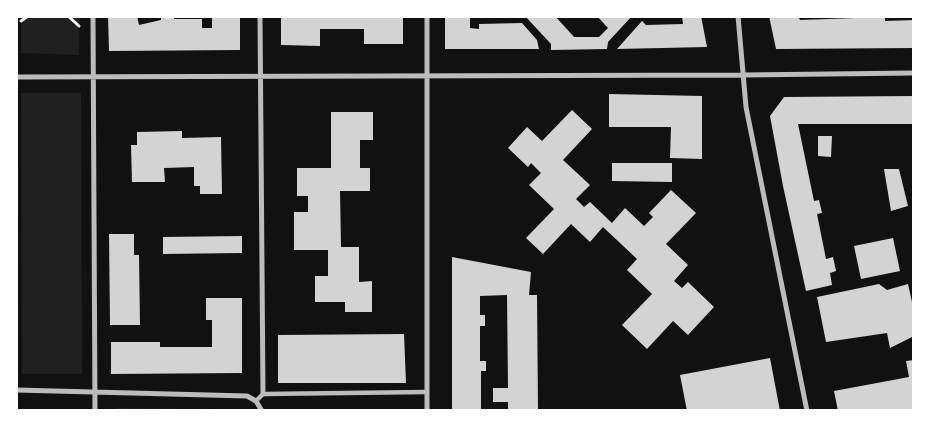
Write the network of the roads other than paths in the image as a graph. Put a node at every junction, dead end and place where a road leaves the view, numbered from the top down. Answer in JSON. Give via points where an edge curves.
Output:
{"nodes":[{"id":1,"x":93,"y":16,"type":"edge"},
{"id":2,"x":260,"y":16,"type":"edge"},
{"id":3,"x":427,"y":16,"type":"edge"},
{"id":4,"x":738,"y":16,"type":"edge"},
{"id":5,"x":914,"y":73,"type":"edge"},
{"id":6,"x":743,"y":75,"type":"junction"},
{"id":7,"x":260,"y":76,"type":"junction"},
{"id":8,"x":427,"y":76,"type":"junction"},
{"id":9,"x":16,"y":77,"type":"edge"},
{"id":10,"x":93,"y":77,"type":"junction"},
{"id":11,"x":16,"y":390,"type":"edge"},
{"id":12,"x":427,"y":392,"type":"junction"},
{"id":13,"x":96,"y":393,"type":"junction"},
{"id":14,"x":263,"y":394,"type":"junction"},
{"id":15,"x":256,"y":401,"type":"junction"},
{"id":16,"x":95,"y":411,"type":"edge"},
{"id":17,"x":262,"y":411,"type":"edge"},
{"id":18,"x":427,"y":411,"type":"edge"},
{"id":19,"x":807,"y":411,"type":"edge"}],
"edges":[{"from":1,"to":10,"type":"street"},
{"from":2,"to":7,"type":"street"},
{"from":3,"to":8,"type":"street"},
{"from":4,"to":6,"type":"street"},
{"from":5,"to":6,"type":"street"},
{"from":6,"to":8,"type":"street"},
{"from":6,"to":19,"type":"street","via":[[746,107]]},
{"from":7,"to":8,"type":"street"},
{"from":7,"to":10,"type":"street"},
{"from":7,"to":14,"type":"street"},
{"from":8,"to":12,"type":"street"},
{"from":9,"to":10,"type":"street"},
{"from":10,"to":13,"type":"street"},
{"from":11,"to":13,"type":"street"},
{"from":12,"to":14,"type":"street"},
{"from":12,"to":18,"type":"street"},
{"from":13,"to":15,"type":"street","via":[[247,396]]},
{"from":13,"to":16,"type":"street"},
{"from":14,"to":15,"type":"street"},
{"from":15,"to":17,"type":"street"}]}
